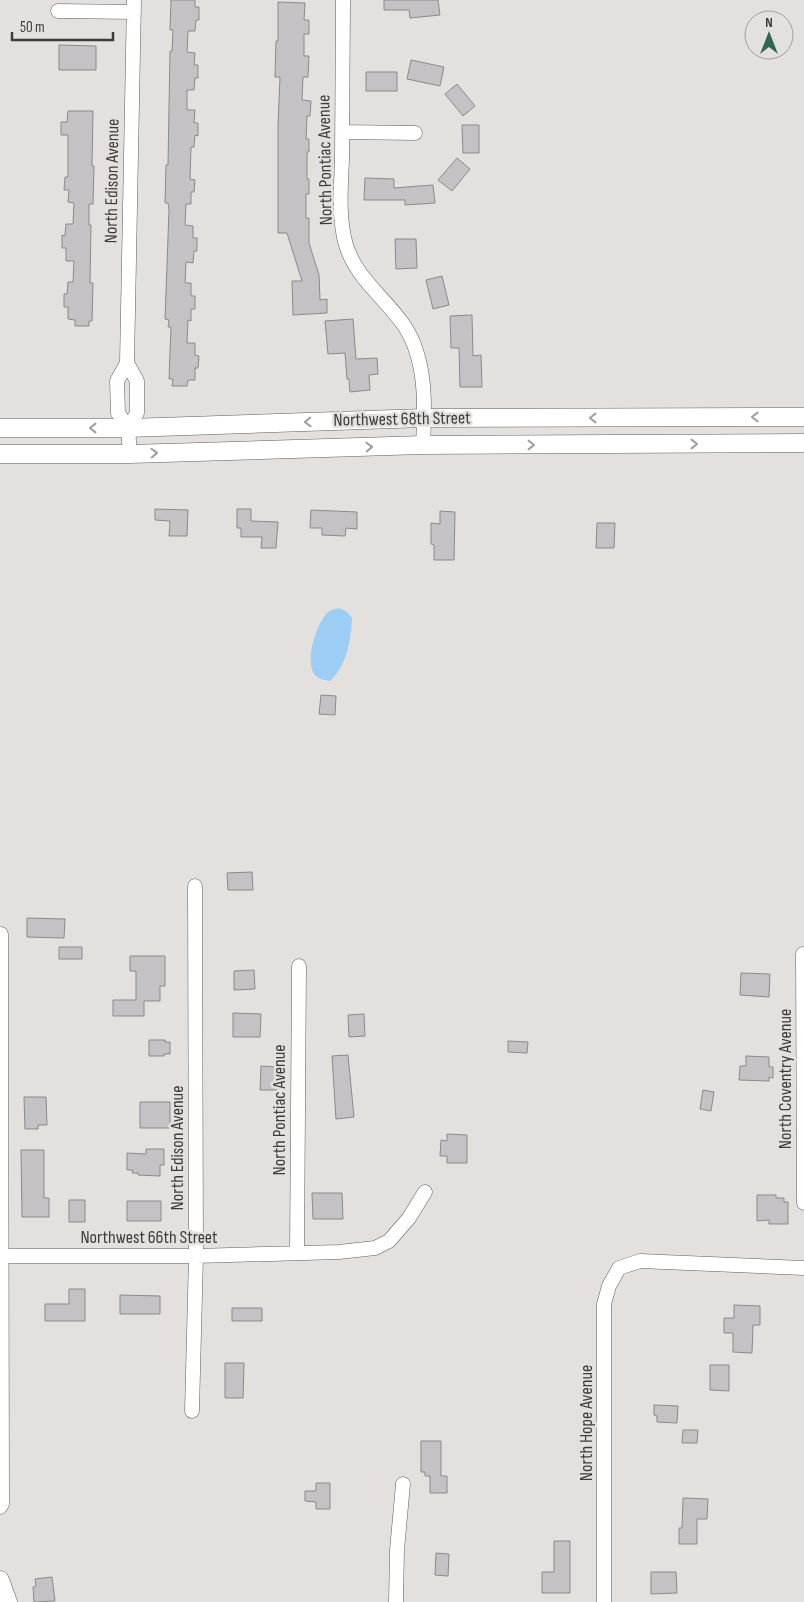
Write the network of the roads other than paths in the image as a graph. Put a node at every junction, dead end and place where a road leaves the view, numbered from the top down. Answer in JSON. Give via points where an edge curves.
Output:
{"nodes":[{"id":1,"x":343,"y":0,"type":"edge"},
{"id":2,"x":134,"y":6,"type":"edge"},
{"id":3,"x":58,"y":11,"type":"dead end"},
{"id":4,"x":342,"y":132,"type":"junction"},
{"id":5,"x":414,"y":133,"type":"dead end"},
{"id":6,"x":128,"y":363,"type":"junction"},
{"id":7,"x":804,"y":417,"type":"edge"},
{"id":8,"x":424,"y":418,"type":"junction"},
{"id":9,"x":0,"y":428,"type":"edge"},
{"id":10,"x":128,"y":428,"type":"junction"},
{"id":11,"x":804,"y":443,"type":"edge"},
{"id":12,"x":424,"y":445,"type":"junction"},
{"id":13,"x":0,"y":454,"type":"edge"},
{"id":14,"x":130,"y":454,"type":"junction"},
{"id":15,"x":195,"y":886,"type":"dead end"},
{"id":16,"x":1,"y":934,"type":"dead end"},
{"id":17,"x":803,"y":954,"type":"edge"},
{"id":18,"x":299,"y":966,"type":"dead end"},
{"id":19,"x":425,"y":1192,"type":"dead end"},
{"id":20,"x":804,"y":1204,"type":"edge"},
{"id":21,"x":297,"y":1254,"type":"junction"},
{"id":22,"x":2,"y":1256,"type":"junction"},
{"id":23,"x":196,"y":1256,"type":"junction"},
{"id":24,"x":804,"y":1268,"type":"edge"},
{"id":25,"x":192,"y":1411,"type":"dead end"},
{"id":26,"x":403,"y":1484,"type":"dead end"},
{"id":27,"x":0,"y":1507,"type":"edge"},
{"id":28,"x":0,"y":1580,"type":"edge"},
{"id":29,"x":8,"y":1602,"type":"edge"},
{"id":30,"x":396,"y":1602,"type":"edge"},
{"id":31,"x":604,"y":1602,"type":"edge"}],
"edges":[{"from":1,"to":4,"type":"street","name":"North Pontiac Avenue"},
{"from":2,"to":3,"type":"street"},
{"from":2,"to":6,"type":"street","name":"North Edison Avenue"},
{"from":4,"to":5,"type":"street"},
{"from":4,"to":8,"type":"street","name":"North Pontiac Avenue","via":[[341,210],[346,245],[357,271],[404,325],[415,347],[422,379]]},
{"from":6,"to":10,"type":"street","name":"North Edison Avenue","via":[[137,381],[138,413]]},
{"from":6,"to":10,"type":"street","name":"North Edison Avenue","via":[[117,381],[118,413]]},
{"from":7,"to":8,"type":"main road","name":"Northwest 68th Street","one_way":true},
{"from":8,"to":10,"type":"main road","name":"Northwest 68th Street","one_way":true},
{"from":8,"to":12,"type":"street","name":"North Pontiac Avenue"},
{"from":10,"to":9,"type":"main road","name":"Northwest 68th Street","one_way":true},
{"from":10,"to":14,"type":"street","name":"North Edison Avenue"},
{"from":12,"to":11,"type":"main road","name":"Northwest 68th Street","one_way":true},
{"from":14,"to":12,"type":"main road","name":"Northwest 68th Street","one_way":true},
{"from":13,"to":14,"type":"main road","name":"Northwest 68th Street"},
{"from":15,"to":23,"type":"street","name":"North Edison Avenue"},
{"from":16,"to":22,"type":"street"},
{"from":17,"to":20,"type":"street","name":"North Coventry Avenue"},
{"from":18,"to":21,"type":"street","name":"North Pontiac Avenue"},
{"from":19,"to":21,"type":"street","name":"Northwest 66th Street","via":[[389,1241],[375,1248]]},
{"from":21,"to":23,"type":"street","name":"Northwest 66th Street"},
{"from":22,"to":23,"type":"street","name":"Northwest 66th Street"},
{"from":22,"to":27,"type":"street"},
{"from":23,"to":25,"type":"street","name":"North Edison Avenue"},
{"from":24,"to":31,"type":"street","name":"North Hope Avenue","via":[[640,1261],[619,1268],[604,1304]]},
{"from":26,"to":30,"type":"street"},
{"from":28,"to":29,"type":"main road"}]}
